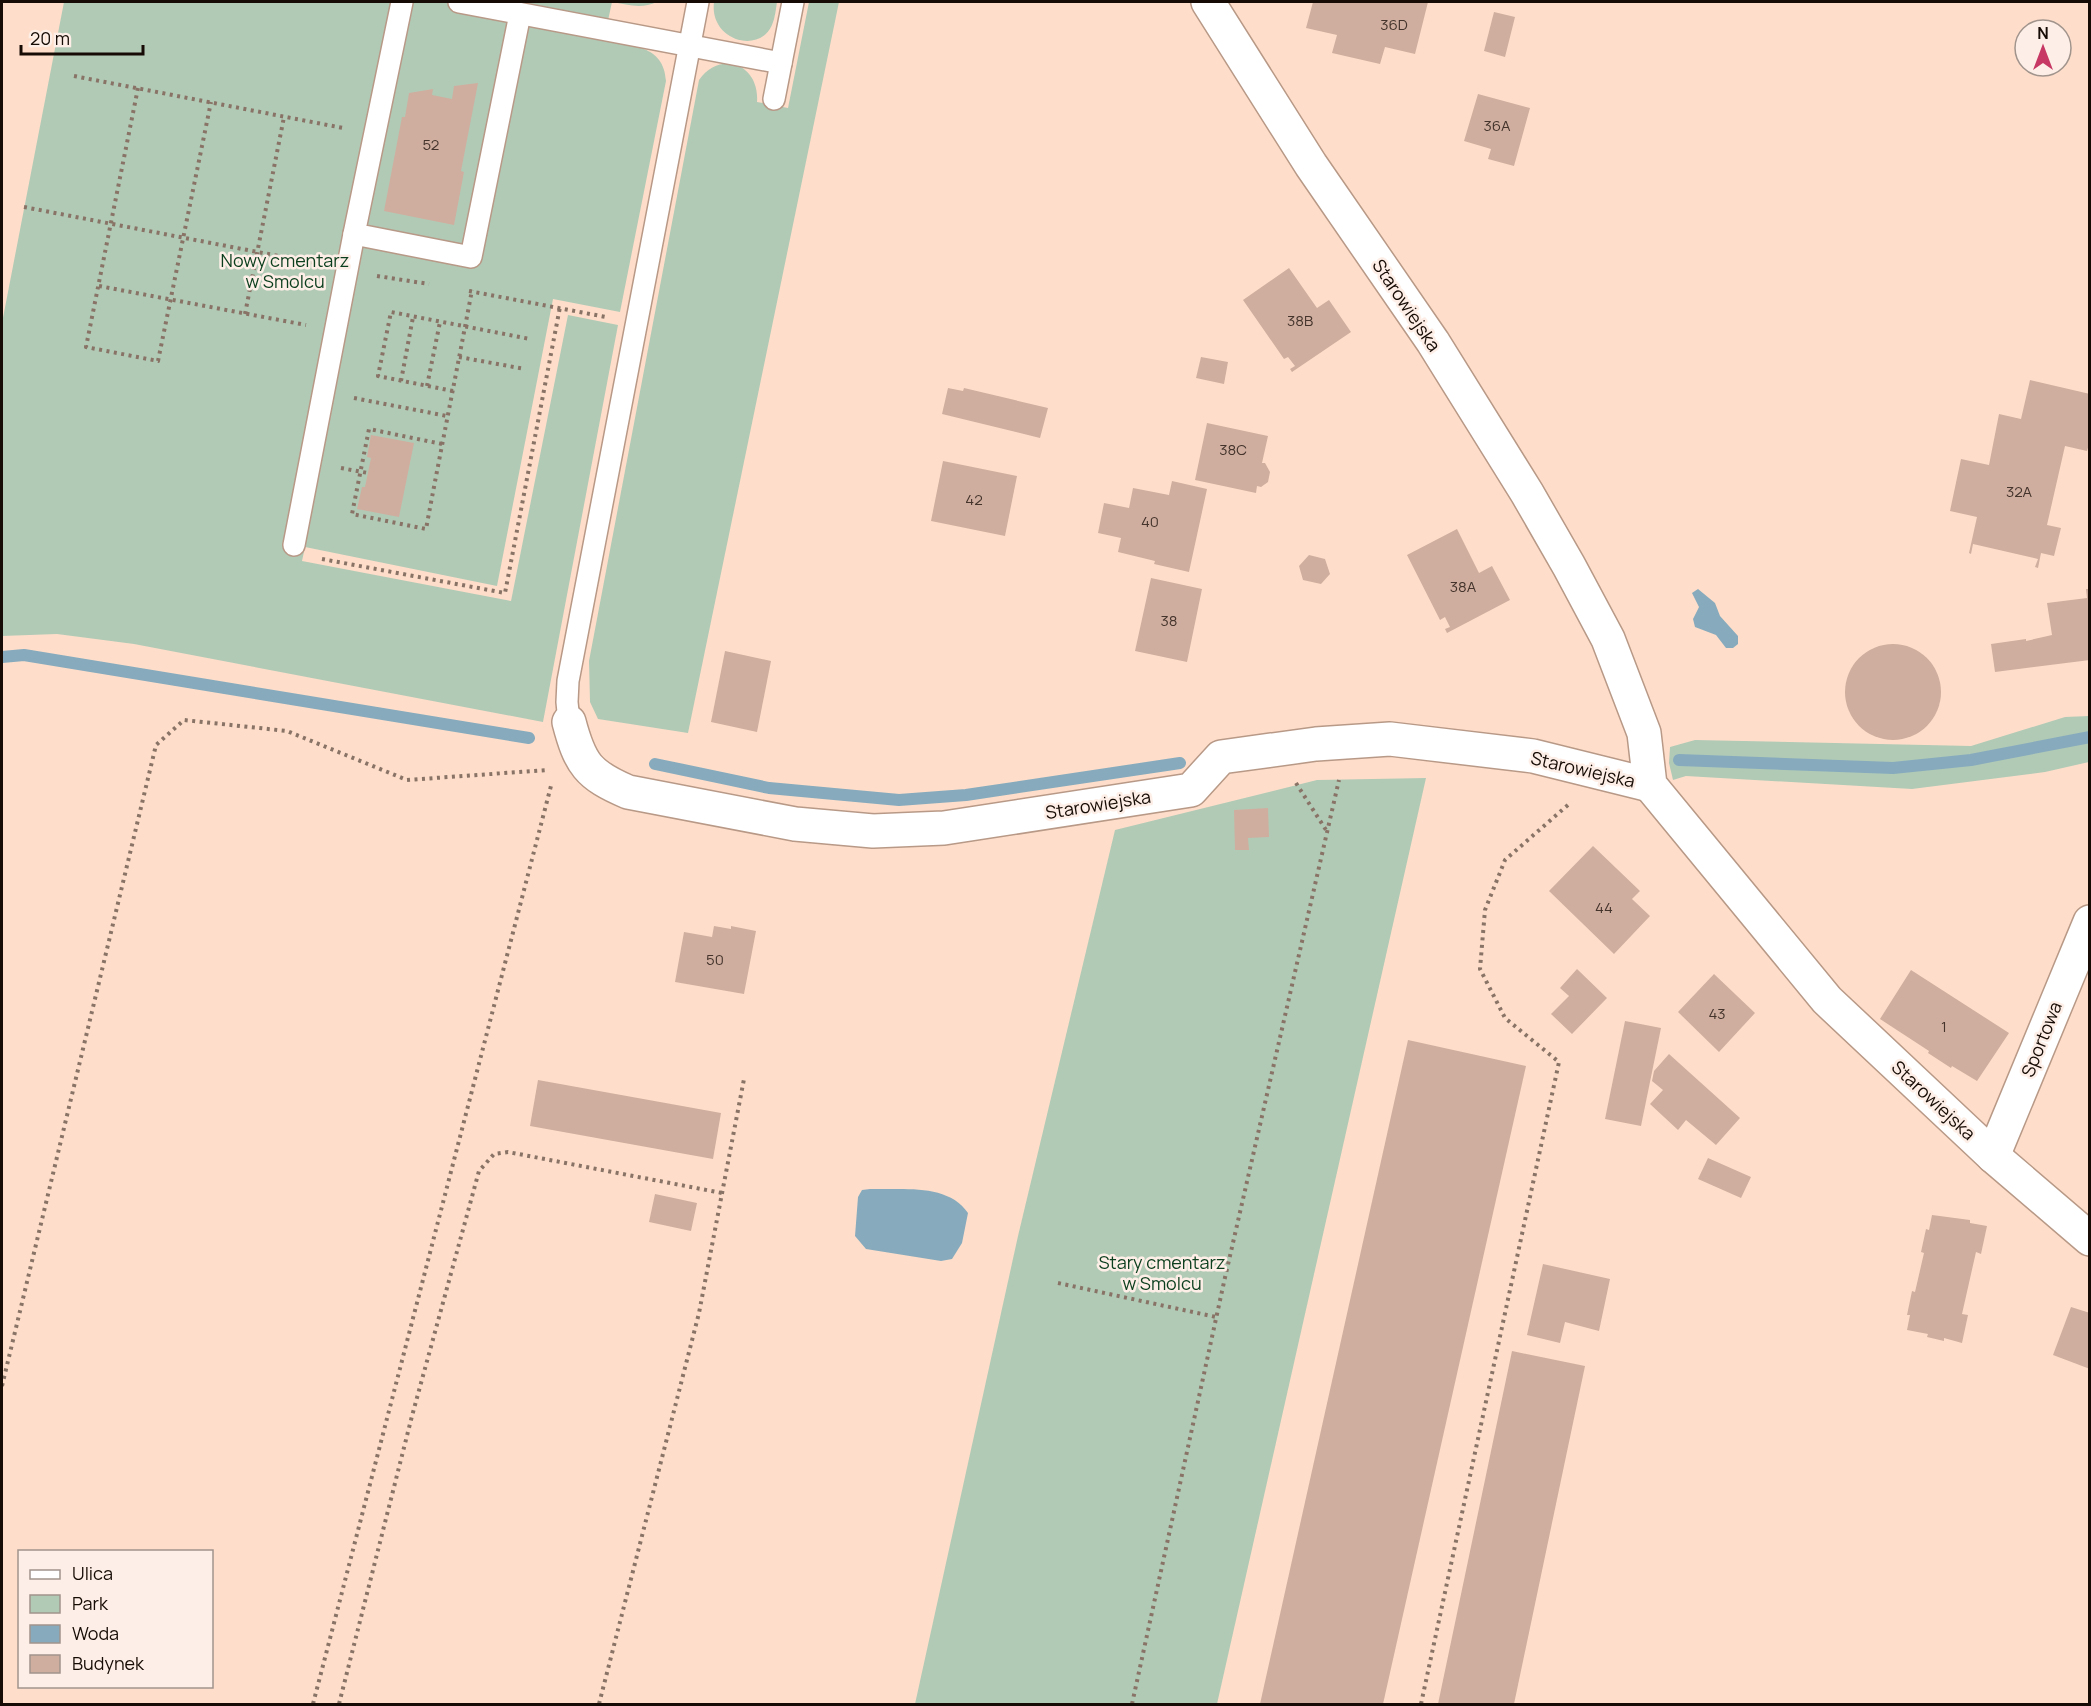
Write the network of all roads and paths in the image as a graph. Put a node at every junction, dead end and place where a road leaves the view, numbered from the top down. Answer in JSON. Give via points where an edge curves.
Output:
{"nodes":[{"id":1,"x":402,"y":2,"type":"edge"},
{"id":2,"x":459,"y":2,"type":"edge"},
{"id":3,"x":698,"y":2,"type":"edge"},
{"id":4,"x":793,"y":2,"type":"edge"},
{"id":5,"x":1208,"y":2,"type":"edge"},
{"id":6,"x":520,"y":14,"type":"junction"},
{"id":7,"x":689,"y":45,"type":"junction"},
{"id":8,"x":781,"y":63,"type":"junction"},
{"id":9,"x":74,"y":76,"type":"dead end"},
{"id":10,"x":138,"y":88,"type":"junction"},
{"id":11,"x":774,"y":99,"type":"dead end"},
{"id":12,"x":211,"y":102,"type":"junction"},
{"id":13,"x":284,"y":117,"type":"junction"},
{"id":14,"x":374,"y":134,"type":"junction"},
{"id":15,"x":24,"y":207,"type":"dead end"},
{"id":16,"x":111,"y":224,"type":"junction"},
{"id":17,"x":354,"y":234,"type":"junction"},
{"id":18,"x":184,"y":238,"type":"junction"},
{"id":19,"x":257,"y":252,"type":"junction"},
{"id":20,"x":347,"y":270,"type":"junction"},
{"id":21,"x":436,"y":285,"type":"dead end"},
{"id":22,"x":99,"y":286,"type":"junction"},
{"id":23,"x":460,"y":289,"type":"dead end"},
{"id":24,"x":472,"y":291,"type":"junction"},
{"id":25,"x":171,"y":300,"type":"junction"},
{"id":26,"x":560,"y":307,"type":"junction"},
{"id":27,"x":245,"y":314,"type":"junction"},
{"id":28,"x":413,"y":316,"type":"junction"},
{"id":29,"x":440,"y":322,"type":"junction"},
{"id":30,"x":636,"y":324,"type":"junction"},
{"id":31,"x":465,"y":327,"type":"junction"},
{"id":32,"x":335,"y":331,"type":"junction"},
{"id":33,"x":530,"y":339,"type":"dead end"},
{"id":34,"x":459,"y":357,"type":"junction"},
{"id":35,"x":525,"y":369,"type":"dead end"},
{"id":36,"x":401,"y":381,"type":"junction"},
{"id":37,"x":428,"y":386,"type":"junction"},
{"id":38,"x":453,"y":391,"type":"junction"},
{"id":39,"x":354,"y":398,"type":"dead end"},
{"id":40,"x":448,"y":416,"type":"junction"},
{"id":41,"x":442,"y":444,"type":"junction"},
{"id":42,"x":339,"y":468,"type":"dead end"},
{"id":43,"x":361,"y":472,"type":"junction"},
{"id":44,"x":368,"y":473,"type":"dead end"},
{"id":45,"x":303,"y":551,"type":"joint"},
{"id":46,"x":569,"y":722,"type":"joint"},
{"id":47,"x":1348,"y":741,"type":"junction"},
{"id":48,"x":1290,"y":747,"type":"junction"},
{"id":49,"x":555,"y":769,"type":"dead end"},
{"id":50,"x":1593,"y":771,"type":"junction"},
{"id":51,"x":552,"y":781,"type":"dead end"},
{"id":52,"x":1650,"y":785,"type":"junction"},
{"id":53,"x":1326,"y":831,"type":"junction"},
{"id":54,"x":2090,"y":922,"type":"edge"},
{"id":55,"x":744,"y":1079,"type":"dead end"},
{"id":56,"x":1993,"y":1156,"type":"junction"},
{"id":57,"x":722,"y":1193,"type":"junction"},
{"id":58,"x":2090,"y":1239,"type":"edge"},
{"id":59,"x":1058,"y":1283,"type":"dead end"},
{"id":60,"x":1216,"y":1317,"type":"junction"},
{"id":61,"x":2,"y":1386,"type":"edge"},
{"id":62,"x":313,"y":1704,"type":"edge"},
{"id":63,"x":339,"y":1704,"type":"edge"},
{"id":64,"x":599,"y":1704,"type":"edge"},
{"id":65,"x":1132,"y":1704,"type":"edge"},
{"id":66,"x":1421,"y":1704,"type":"edge"}],
"edges":[{"from":1,"to":14,"type":"lane"},
{"from":2,"to":6,"type":"lane"},
{"from":3,"to":7,"type":"lane"},
{"from":4,"to":8,"type":"lane"},
{"from":5,"to":52,"type":"street","name":"Starowiejska","via":[[1311,165],[1433,342],[1569,566],[1608,639],[1644,733]]},
{"from":6,"to":7,"type":"lane"},
{"from":6,"to":17,"type":"lane","via":[[471,257]]},
{"from":7,"to":8,"type":"lane"},
{"from":7,"to":30,"type":"lane"},
{"from":8,"to":11,"type":"lane"},
{"from":9,"to":10,"type":"path"},
{"from":10,"to":12,"type":"path"},
{"from":10,"to":16,"type":"path"},
{"from":12,"to":13,"type":"path"},
{"from":12,"to":18,"type":"path"},
{"from":13,"to":14,"type":"path"},
{"from":13,"to":19,"type":"path"},
{"from":14,"to":17,"type":"lane"},
{"from":15,"to":16,"type":"path"},
{"from":16,"to":18,"type":"path"},
{"from":16,"to":22,"type":"path"},
{"from":17,"to":20,"type":"lane"},
{"from":18,"to":19,"type":"path"},
{"from":18,"to":25,"type":"path"},
{"from":19,"to":20,"type":"path"},
{"from":19,"to":27,"type":"path"},
{"from":20,"to":21,"type":"path"},
{"from":20,"to":32,"type":"lane"},
{"from":22,"to":25,"type":"path"},
{"from":22,"to":25,"type":"path","via":[[86,347],[159,361]]},
{"from":23,"to":24,"type":"path"},
{"from":24,"to":26,"type":"path"},
{"from":24,"to":31,"type":"path"},
{"from":25,"to":27,"type":"path"},
{"from":26,"to":30,"type":"path"},
{"from":26,"to":45,"type":"path","via":[[505,593]]},
{"from":27,"to":32,"type":"path"},
{"from":28,"to":29,"type":"path"},
{"from":28,"to":36,"type":"path"},
{"from":28,"to":36,"type":"path","via":[[391,312],[378,376]]},
{"from":29,"to":31,"type":"path"},
{"from":29,"to":37,"type":"path"},
{"from":30,"to":46,"type":"lane","via":[[568,681]]},
{"from":31,"to":33,"type":"path"},
{"from":31,"to":34,"type":"path"},
{"from":32,"to":45,"type":"lane"},
{"from":34,"to":35,"type":"path"},
{"from":34,"to":38,"type":"path"},
{"from":36,"to":37,"type":"path"},
{"from":37,"to":38,"type":"path"},
{"from":38,"to":40,"type":"path"},
{"from":39,"to":40,"type":"path"},
{"from":40,"to":41,"type":"path"},
{"from":41,"to":43,"type":"path","via":[[369,429]]},
{"from":41,"to":43,"type":"path","via":[[426,529],[352,514]]},
{"from":42,"to":43,"type":"path"},
{"from":43,"to":44,"type":"path"},
{"from":46,"to":48,"type":"street","name":"Starowiejska","via":[[587,767],[604,782],[628,792],[795,824],[873,831],[944,828],[1191,790],[1221,757]]},
{"from":47,"to":48,"type":"street","name":"Starowiejska"},
{"from":47,"to":50,"type":"street","name":"Starowiejska","via":[[1390,739],[1533,756]]},
{"from":47,"to":53,"type":"path"},
{"from":48,"to":53,"type":"path","via":[[1297,784]]},
{"from":49,"to":61,"type":"path","via":[[407,780],[287,731],[184,720],[156,745]]},
{"from":50,"to":52,"type":"street","name":"Starowiejska"},
{"from":50,"to":66,"type":"path","via":[[1580,794],[1505,860],[1485,910],[1480,969],[1505,1018],[1559,1062]]},
{"from":51,"to":62,"type":"path"},
{"from":52,"to":56,"type":"street","name":"Starowiejska","via":[[1827,1000]]},
{"from":53,"to":60,"type":"path"},
{"from":54,"to":56,"type":"street","name":"Sportowa"},
{"from":55,"to":57,"type":"path"},
{"from":56,"to":58,"type":"street","name":"Starowiejska"},
{"from":57,"to":63,"type":"path","via":[[508,1152],[494,1154],[479,1171]]},
{"from":57,"to":64,"type":"path","via":[[699,1313]]},
{"from":59,"to":60,"type":"path"},
{"from":60,"to":65,"type":"path"}]}
